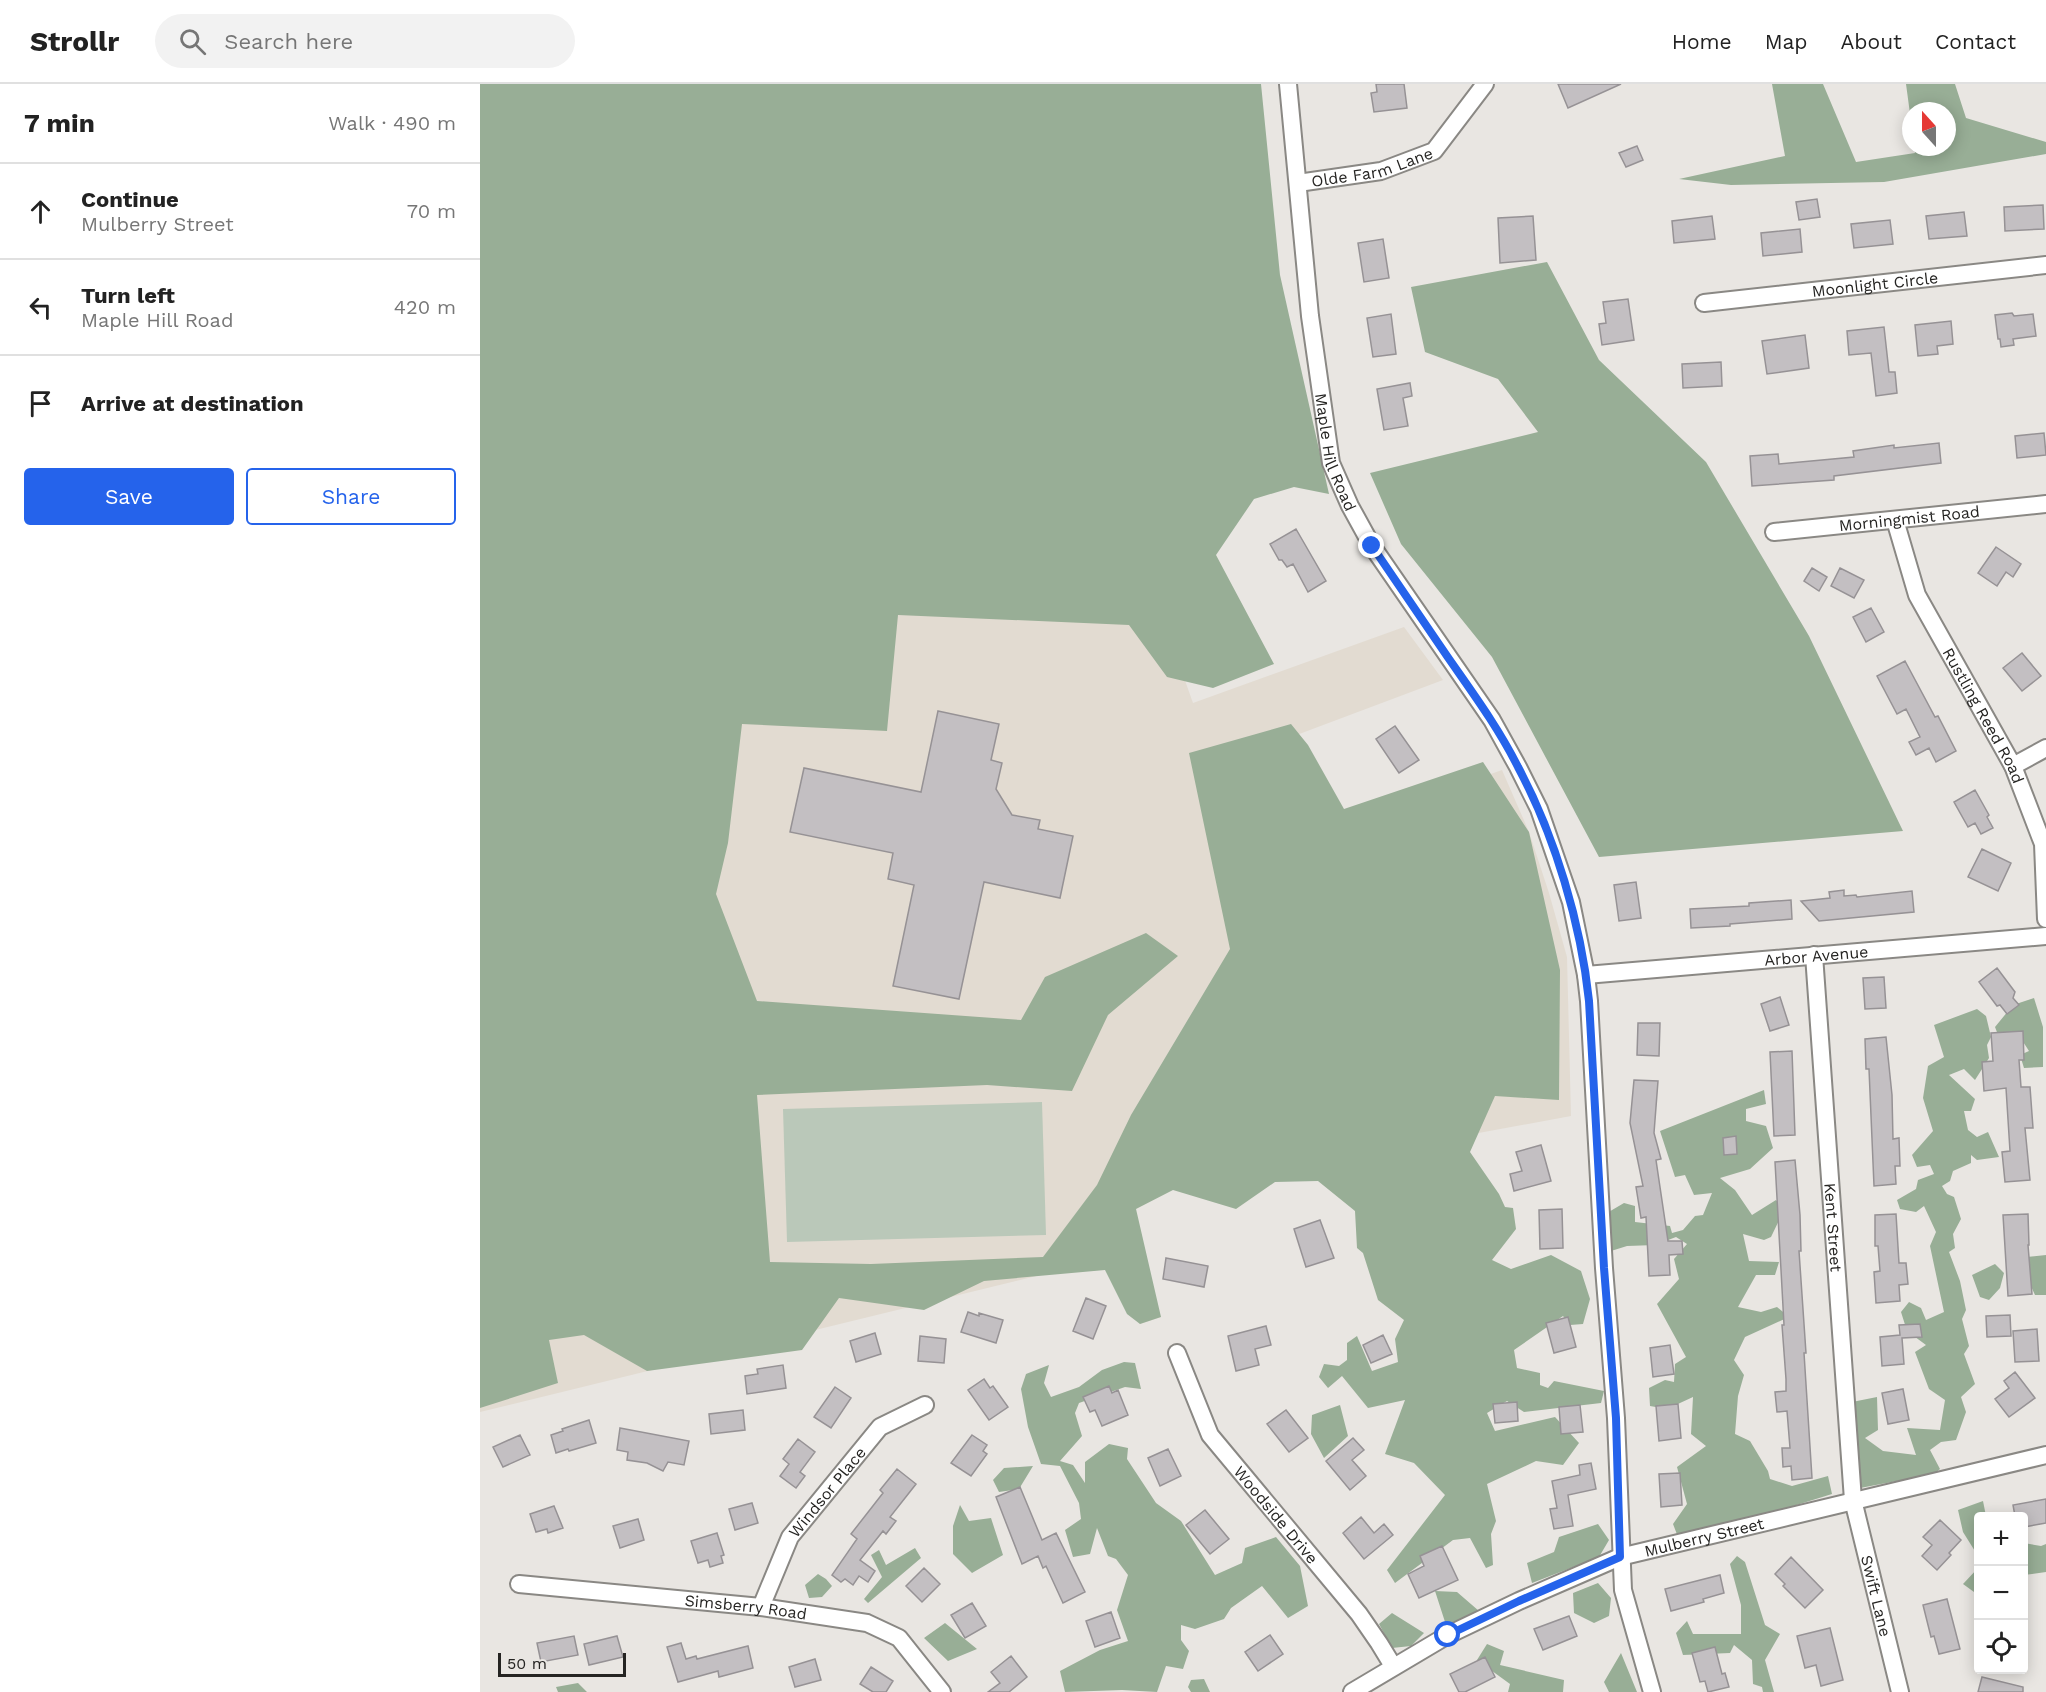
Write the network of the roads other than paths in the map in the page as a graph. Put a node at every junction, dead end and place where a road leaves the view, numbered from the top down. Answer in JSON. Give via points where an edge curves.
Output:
{"nodes":[{"id":1,"x":1288,"y":84,"type":"edge"},
{"id":2,"x":1485,"y":84,"type":"edge"},
{"id":3,"x":1298,"y":183,"type":"junction"},
{"id":4,"x":2046,"y":265,"type":"edge"},
{"id":5,"x":1704,"y":303,"type":"dead end"},
{"id":6,"x":2046,"y":504,"type":"edge"},
{"id":7,"x":1894,"y":520,"type":"junction"},
{"id":8,"x":1774,"y":532,"type":"dead end"},
{"id":9,"x":2046,"y":747,"type":"edge"},
{"id":10,"x":2013,"y":766,"type":"junction"},
{"id":11,"x":2046,"y":919,"type":"edge"},
{"id":12,"x":2046,"y":936,"type":"edge"},
{"id":13,"x":1815,"y":955,"type":"junction"},
{"id":14,"x":1586,"y":975,"type":"junction"},
{"id":15,"x":1177,"y":1353,"type":"dead end"},
{"id":16,"x":925,"y":1405,"type":"dead end"},
{"id":17,"x":2046,"y":1455,"type":"edge"},
{"id":18,"x":1852,"y":1500,"type":"junction"},
{"id":19,"x":1620,"y":1557,"type":"junction"},
{"id":20,"x":519,"y":1584,"type":"dead end"},
{"id":21,"x":761,"y":1607,"type":"junction"},
{"id":22,"x":1393,"y":1666,"type":"junction"},
{"id":23,"x":942,"y":1692,"type":"edge"},
{"id":24,"x":1352,"y":1692,"type":"edge"},
{"id":25,"x":1652,"y":1692,"type":"edge"},
{"id":26,"x":1900,"y":1692,"type":"edge"}],
"edges":[{"from":1,"to":3,"type":"street","name":"Maple Hill Road"},
{"from":2,"to":3,"type":"street","name":"Olde Farm Lane","via":[[1434,151],[1381,171]]},
{"from":3,"to":14,"type":"street","name":"Maple Hill Road","via":[[1310,316],[1331,463],[1372,546],[1492,720],[1539,809],[1570,902]]},
{"from":4,"to":5,"type":"street","name":"Moonlight Circle"},
{"from":6,"to":7,"type":"street","name":"Morningmist Road"},
{"from":7,"to":8,"type":"street","name":"Morningmist Road"},
{"from":7,"to":10,"type":"street","name":"Rustling Reed Road","via":[[1917,595]]},
{"from":9,"to":10,"type":"street"},
{"from":10,"to":11,"type":"street","name":"Rustling Reed Road","via":[[2043,844]]},
{"from":12,"to":13,"type":"street","name":"Arbor Avenue"},
{"from":13,"to":14,"type":"street","name":"Arbor Avenue"},
{"from":13,"to":18,"type":"street","name":"Kent Street"},
{"from":14,"to":19,"type":"street","name":"Maple Hill Road","via":[[1616,1418]]},
{"from":15,"to":22,"type":"street","name":"Woodside Drive","via":[[1210,1435],[1359,1614]]},
{"from":16,"to":21,"type":"street","name":"Windsor Place","via":[[880,1427],[790,1537]]},
{"from":17,"to":18,"type":"street","name":"Mulberry Street"},
{"from":18,"to":19,"type":"street","name":"Mulberry Street"},
{"from":18,"to":26,"type":"street","name":"Swift Lane"},
{"from":19,"to":22,"type":"street","name":"Mulberry Street","via":[[1488,1615]]},
{"from":19,"to":25,"type":"street","name":"Maple Hill Road","via":[[1623,1590]]},
{"from":20,"to":21,"type":"street","name":"Simsberry Road"},
{"from":21,"to":23,"type":"street","name":"Simsberry Road","via":[[867,1623],[899,1638]]},
{"from":22,"to":24,"type":"street","name":"Mulberry Street"}]}
